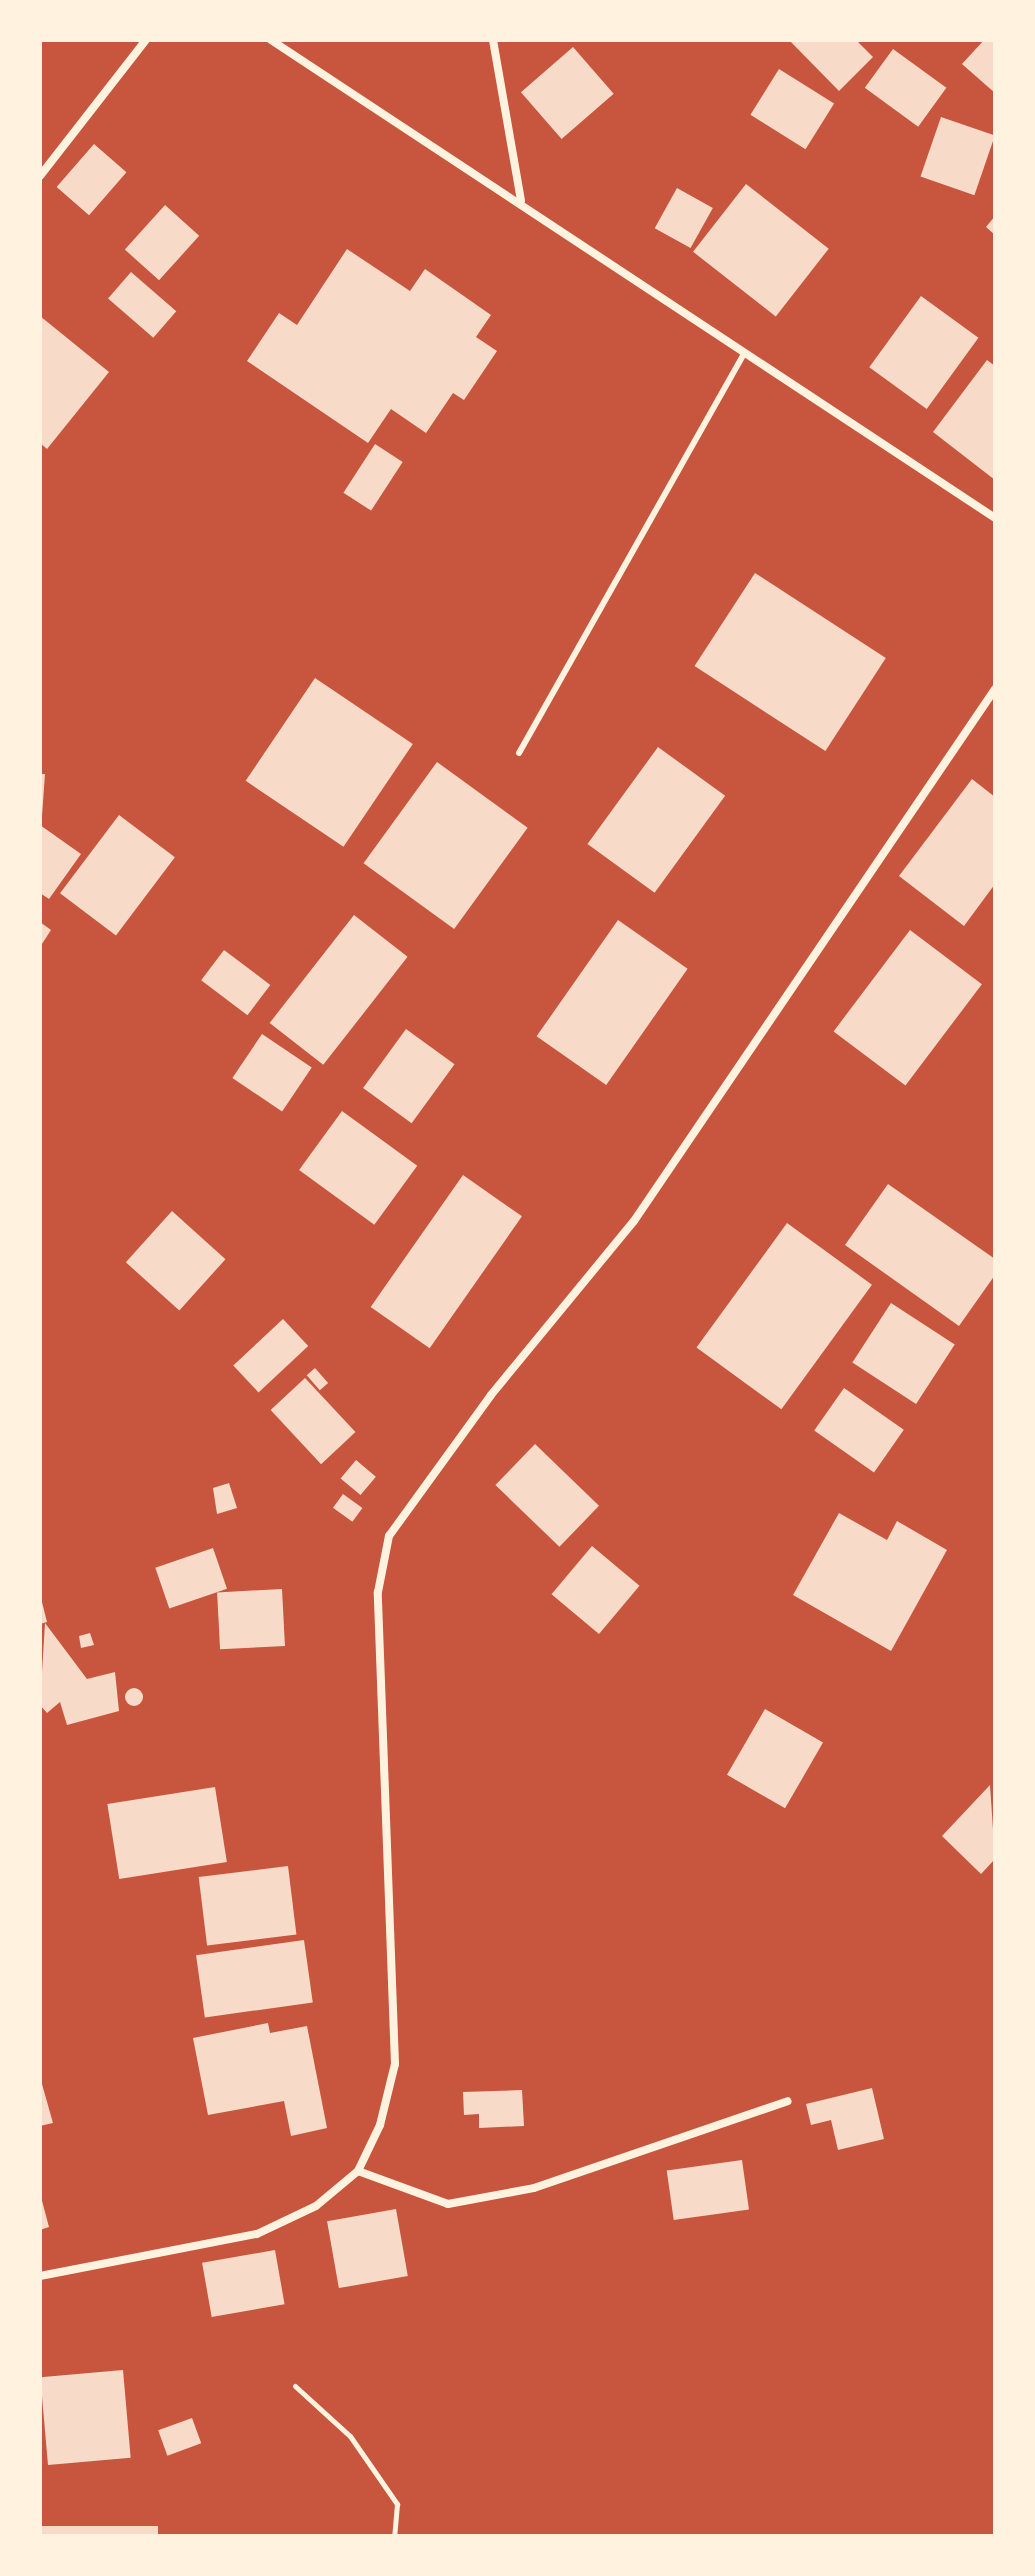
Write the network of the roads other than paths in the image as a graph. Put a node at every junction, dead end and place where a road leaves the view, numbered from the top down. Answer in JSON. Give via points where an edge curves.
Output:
{"nodes":[{"id":1,"x":146,"y":40,"type":"edge"},
{"id":2,"x":271,"y":40,"type":"edge"},
{"id":3,"x":493,"y":40,"type":"edge"},
{"id":4,"x":40,"y":176,"type":"edge"},
{"id":5,"x":521,"y":201,"type":"junction"},
{"id":6,"x":743,"y":355,"type":"junction"},
{"id":7,"x":995,"y":518,"type":"edge"},
{"id":8,"x":995,"y":689,"type":"edge"},
{"id":9,"x":519,"y":753,"type":"dead end"},
{"id":10,"x":788,"y":2101,"type":"dead end"},
{"id":11,"x":358,"y":2171,"type":"junction"},
{"id":12,"x":40,"y":2276,"type":"edge"}],
"edges":[{"from":1,"to":4,"type":"street"},
{"from":2,"to":5,"type":"street"},
{"from":3,"to":5,"type":"street"},
{"from":5,"to":6,"type":"street"},
{"from":6,"to":7,"type":"street"},
{"from":6,"to":9,"type":"lane"},
{"from":8,"to":11,"type":"street","via":[[634,1221],[491,1395],[389,1536],[378,1592],[395,2064],[380,2125]]},
{"from":10,"to":11,"type":"street","via":[[534,2188],[448,2204]]},
{"from":11,"to":12,"type":"street","via":[[316,2206],[257,2234]]}]}
